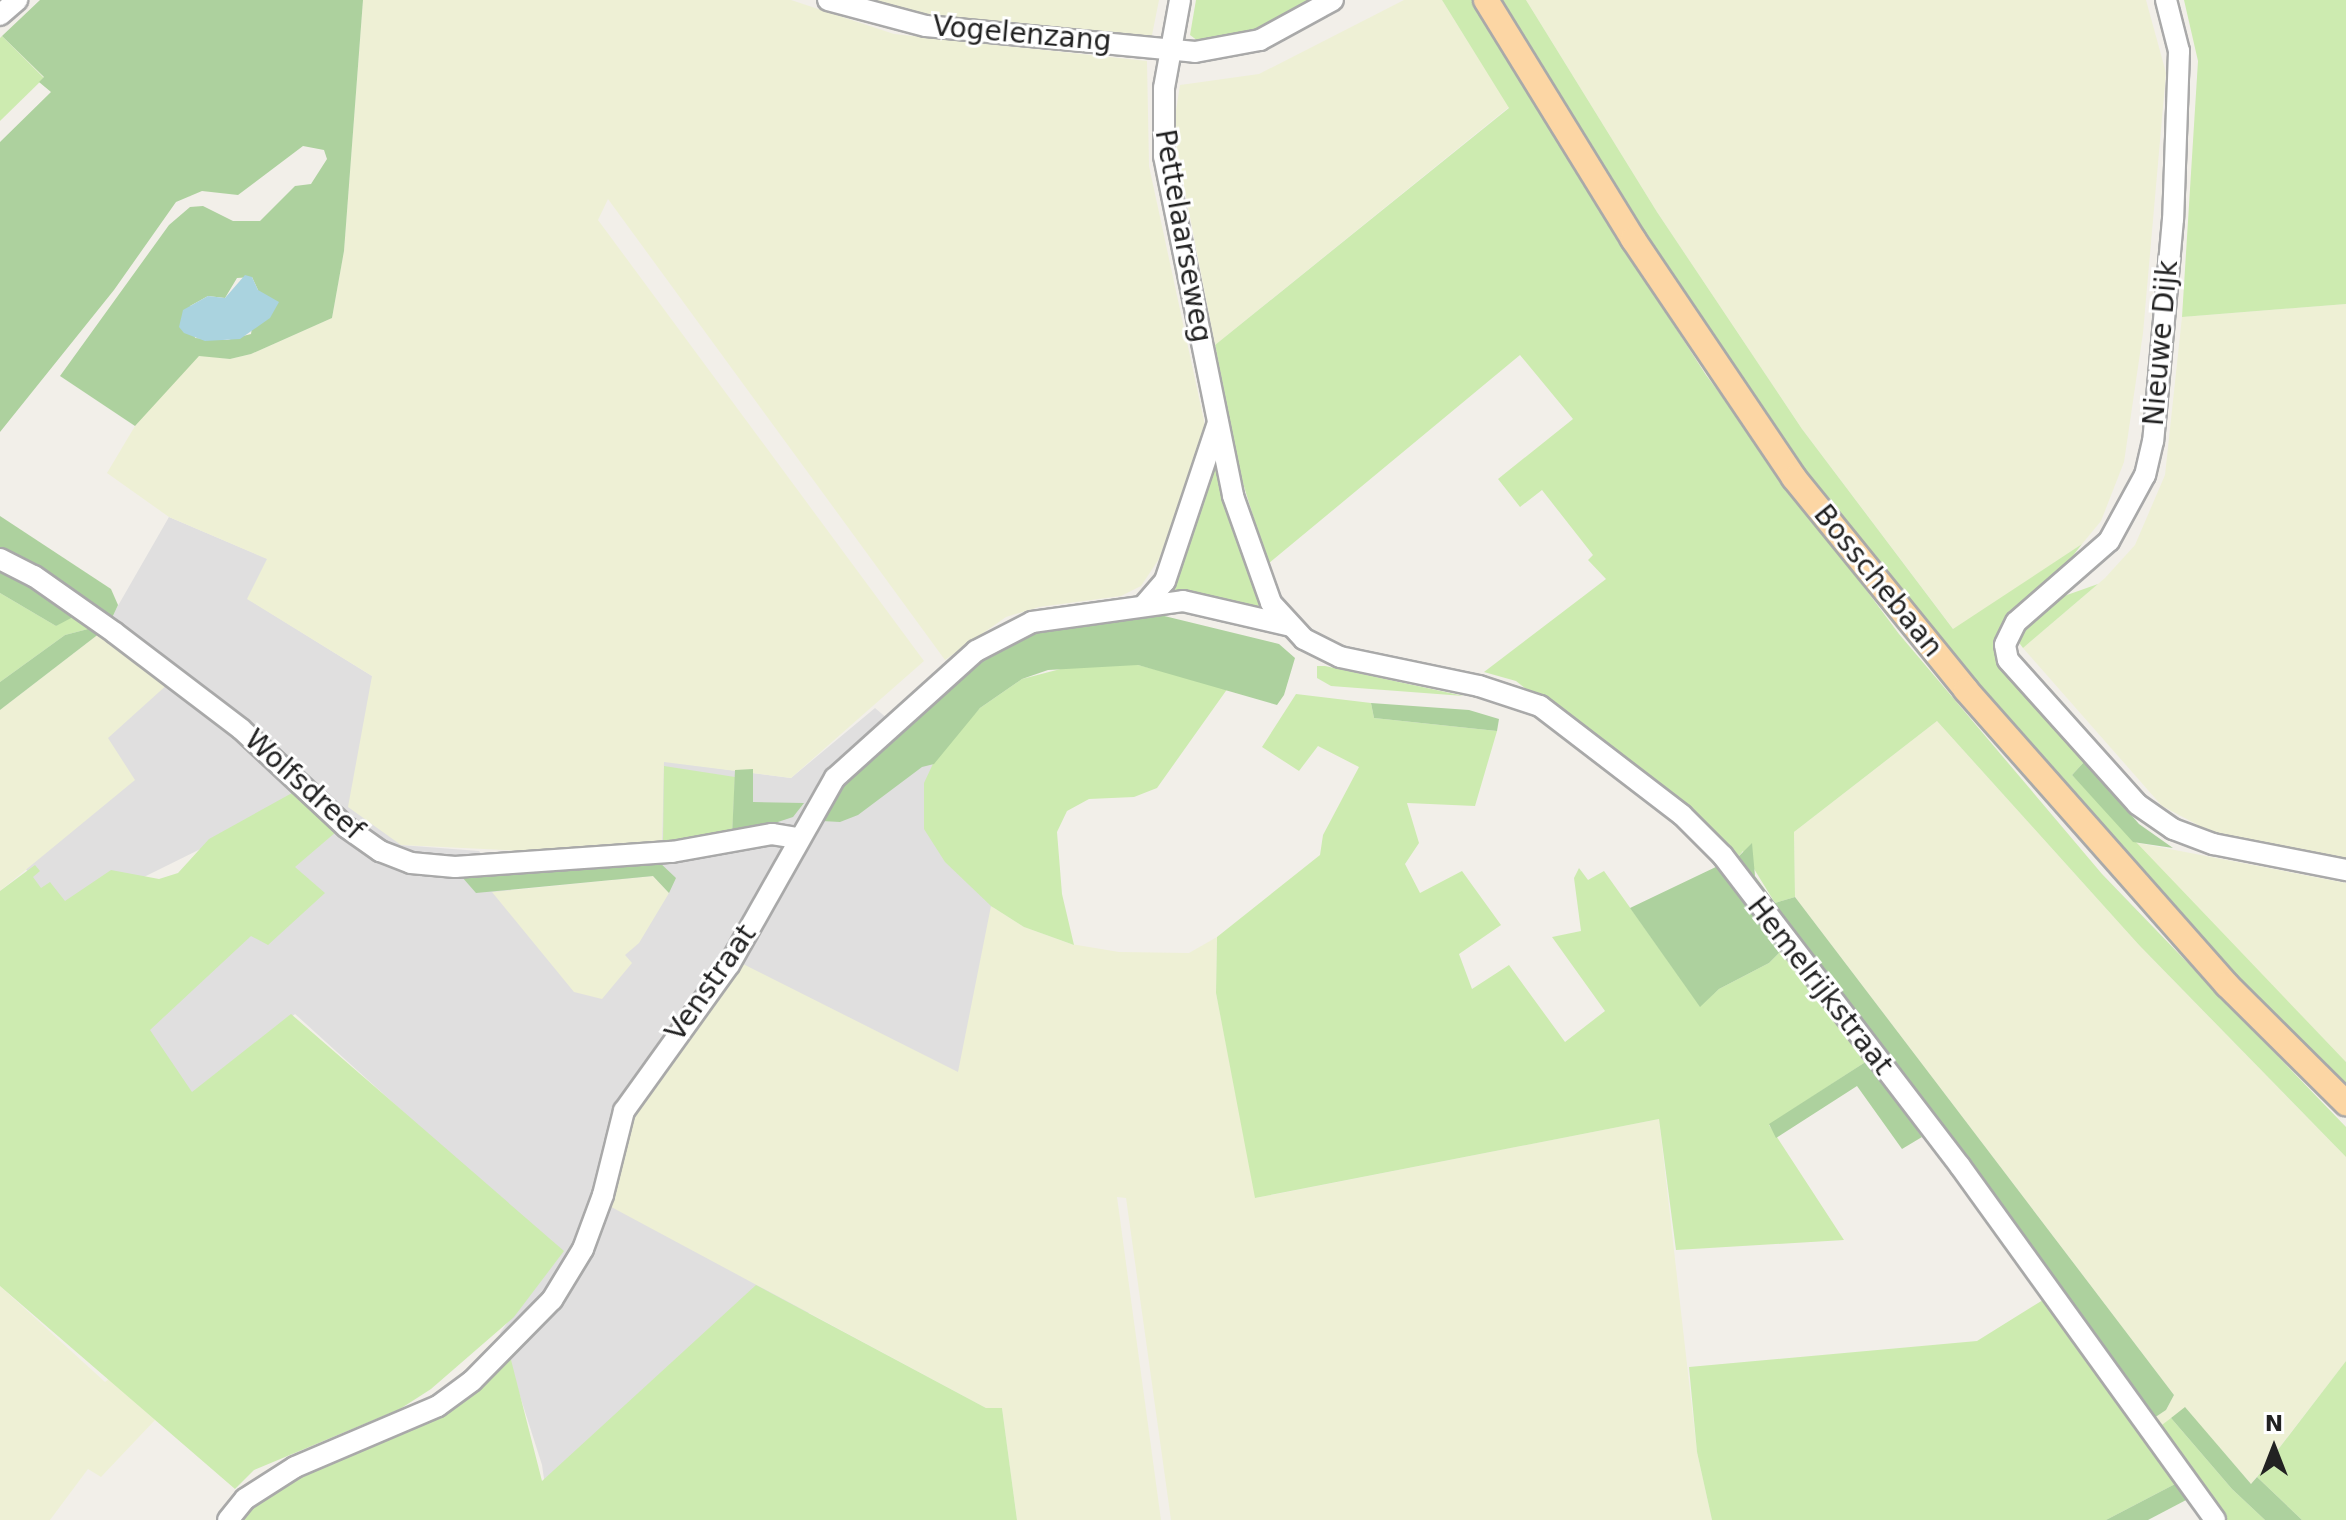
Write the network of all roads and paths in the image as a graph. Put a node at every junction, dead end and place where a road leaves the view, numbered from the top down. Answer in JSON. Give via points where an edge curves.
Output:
{"nodes":[{"id":1,"x":17,"y":0,"type":"edge"},
{"id":2,"x":828,"y":0,"type":"edge"},
{"id":3,"x":1180,"y":0,"type":"edge"},
{"id":4,"x":1333,"y":0,"type":"edge"},
{"id":5,"x":1486,"y":0,"type":"edge"},
{"id":6,"x":2166,"y":0,"type":"edge"},
{"id":7,"x":0,"y":15,"type":"edge"},
{"id":8,"x":1171,"y":48,"type":"junction"},
{"id":9,"x":1218,"y":423,"type":"junction"},
{"id":10,"x":0,"y":559,"type":"edge"},
{"id":11,"x":1145,"y":604,"type":"junction"},
{"id":12,"x":1291,"y":626,"type":"junction"},
{"id":13,"x":798,"y":838,"type":"junction"},
{"id":14,"x":2346,"y":870,"type":"edge"},
{"id":15,"x":2346,"y":1103,"type":"edge"},
{"id":16,"x":228,"y":1520,"type":"edge"},
{"id":17,"x":2215,"y":1520,"type":"edge"}],
"edges":[{"from":1,"to":7,"type":"street"},
{"from":2,"to":8,"type":"street","name":"Vogelenzang","via":[[926,26]]},
{"from":3,"to":8,"type":"street","name":"Pettelaarseweg"},
{"from":4,"to":8,"type":"street","name":"Vogelenzang","via":[[1260,40],[1225,50]]},
{"from":5,"to":15,"type":"main road","name":"Bosschebaan","via":[[1633,239],[1794,478],[1966,690],[2227,985]]},
{"from":6,"to":14,"type":"street","name":"Nieuwe Dijk","via":[[2179,51],[2173,219],[2153,441],[2145,475],[2109,541],[2008,632],[2008,660],[2137,804],[2173,829],[2213,844]]},
{"from":8,"to":9,"type":"street","name":"Pettelaarseweg","via":[[1164,156]]},
{"from":9,"to":11,"type":"street","name":"Pettelaarseweg","via":[[1165,581]]},
{"from":9,"to":12,"type":"street","name":"Pettelaarseweg","via":[[1256,570],[1271,603]]},
{"from":10,"to":13,"type":"street","name":"Wolfsdreef","via":[[34,576],[115,633],[241,729],[346,827],[380,851],[411,863],[471,866],[672,852],[772,834]]},
{"from":11,"to":12,"type":"street","name":"Venstraat","via":[[1183,601]]},
{"from":11,"to":13,"type":"street","name":"Venstraat","via":[[1032,622],[976,651],[835,778]]},
{"from":12,"to":17,"type":"street","name":"Hemelrijkstraat","via":[[1340,657],[1479,686],[1540,706],[1682,815],[1723,856],[1960,1166]]},
{"from":13,"to":16,"type":"street","name":"Venstraat","via":[[729,965],[624,1111],[583,1249],[552,1300],[472,1381],[438,1406],[295,1467],[245,1499]]}]}
